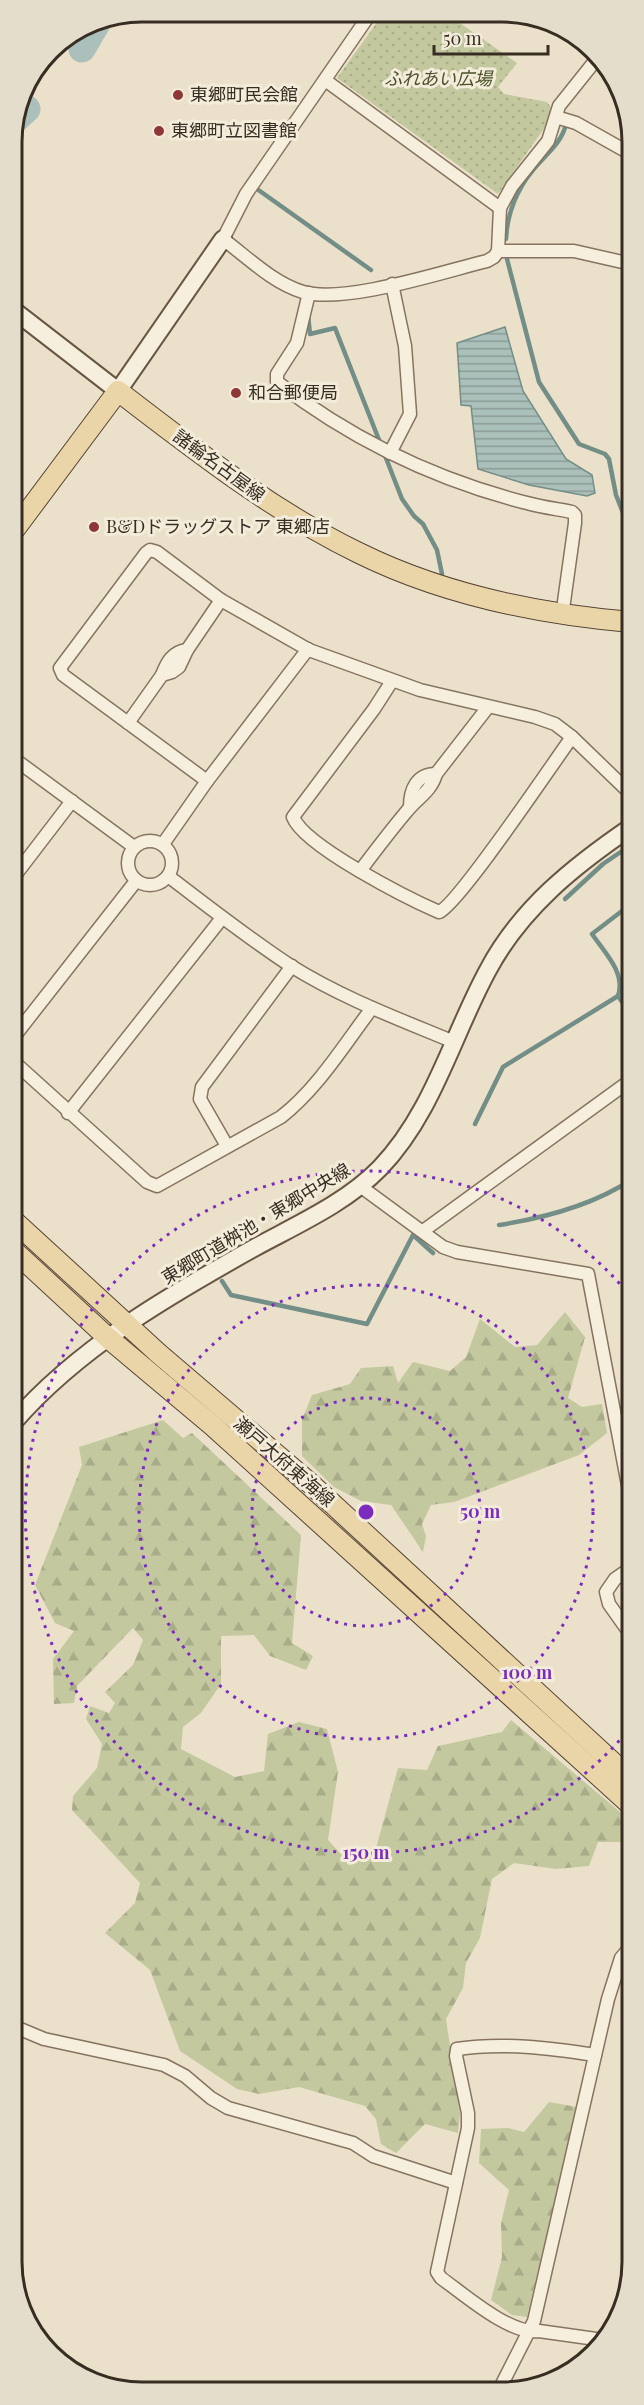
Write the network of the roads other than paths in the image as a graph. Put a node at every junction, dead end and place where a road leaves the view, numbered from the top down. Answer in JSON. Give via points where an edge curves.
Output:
{"nodes":[{"id":1,"x":365,"y":22,"type":"edge"},
{"id":2,"x":593,"y":64,"type":"edge"},
{"id":3,"x":326,"y":80,"type":"junction"},
{"id":4,"x":556,"y":117,"type":"junction"},
{"id":5,"x":622,"y":149,"type":"edge"},
{"id":6,"x":500,"y":208,"type":"junction"},
{"id":7,"x":223,"y":239,"type":"junction"},
{"id":8,"x":498,"y":251,"type":"junction"},
{"id":9,"x":622,"y":262,"type":"edge"},
{"id":10,"x":392,"y":284,"type":"junction"},
{"id":11,"x":309,"y":293,"type":"junction"},
{"id":12,"x":23,"y":317,"type":"edge"},
{"id":13,"x":118,"y":391,"type":"junction"},
{"id":14,"x":390,"y":453,"type":"junction"},
{"id":15,"x":23,"y":519,"type":"edge"},
{"id":16,"x":221,"y":600,"type":"junction"},
{"id":17,"x":562,"y":616,"type":"junction"},
{"id":18,"x":622,"y":621,"type":"edge"},
{"id":19,"x":308,"y":649,"type":"junction"},
{"id":20,"x":392,"y":681,"type":"junction"},
{"id":21,"x":488,"y":707,"type":"junction"},
{"id":22,"x":128,"y":723,"type":"junction"},
{"id":23,"x":572,"y":737,"type":"junction"},
{"id":24,"x":23,"y":766,"type":"edge"},
{"id":25,"x":207,"y":782,"type":"junction"},
{"id":26,"x":622,"y":785,"type":"edge"},
{"id":27,"x":72,"y":801,"type":"junction"},
{"id":28,"x":622,"y":834,"type":"edge"},
{"id":29,"x":163,"y":844,"type":"junction"},
{"id":30,"x":134,"y":847,"type":"junction"},
{"id":31,"x":23,"y":865,"type":"edge"},
{"id":32,"x":360,"y":871,"type":"junction"},
{"id":33,"x":168,"y":876,"type":"junction"},
{"id":34,"x":136,"y":881,"type":"junction"},
{"id":35,"x":222,"y":918,"type":"junction"},
{"id":36,"x":292,"y":966,"type":"junction"},
{"id":37,"x":372,"y":1008,"type":"junction"},
{"id":38,"x":23,"y":1026,"type":"edge"},
{"id":39,"x":454,"y":1042,"type":"junction"},
{"id":40,"x":23,"y":1070,"type":"edge"},
{"id":41,"x":622,"y":1087,"type":"edge"},
{"id":42,"x":68,"y":1113,"type":"junction"},
{"id":43,"x":227,"y":1146,"type":"junction"},
{"id":44,"x":360,"y":1186,"type":"junction"},
{"id":45,"x":22,"y":1229,"type":"edge"},
{"id":46,"x":423,"y":1231,"type":"junction"},
{"id":47,"x":22,"y":1259,"type":"edge"},
{"id":48,"x":127,"y":1325,"type":"junction"},
{"id":49,"x":107,"y":1336,"type":"junction"},
{"id":50,"x":22,"y":1412,"type":"edge"},
{"id":51,"x":621,"y":1450,"type":"edge"},
{"id":52,"x":621,"y":1576,"type":"edge"},
{"id":53,"x":621,"y":1621,"type":"edge"},
{"id":54,"x":621,"y":1770,"type":"edge"},
{"id":55,"x":621,"y":1796,"type":"edge"},
{"id":56,"x":621,"y":1958,"type":"edge"},
{"id":57,"x":22,"y":2030,"type":"edge"},
{"id":58,"x":595,"y":2055,"type":"junction"},
{"id":59,"x":456,"y":2183,"type":"junction"},
{"id":60,"x":528,"y":2332,"type":"junction"},
{"id":61,"x":595,"y":2339,"type":"edge"},
{"id":62,"x":503,"y":2382,"type":"edge"}],
"edges":[{"from":1,"to":3,"type":"street"},
{"from":2,"to":4,"type":"street","via":[[559,106]]},
{"from":3,"to":6,"type":"street"},
{"from":3,"to":7,"type":"street","via":[[246,194]]},
{"from":4,"to":5,"type":"street","via":[[576,123]]},
{"from":4,"to":6,"type":"street","via":[[548,141],[512,186]]},
{"from":6,"to":8,"type":"street"},
{"from":7,"to":11,"type":"street","via":[[266,272]]},
{"from":7,"to":13,"type":"street"},
{"from":8,"to":9,"type":"street","via":[[574,251]]},
{"from":8,"to":10,"type":"street","via":[[487,261]]},
{"from":10,"to":11,"type":"street","via":[[344,294]]},
{"from":10,"to":14,"type":"street","via":[[405,346],[410,414]]},
{"from":11,"to":14,"type":"street","via":[[297,343],[276,374],[277,382]]},
{"from":12,"to":13,"type":"street"},
{"from":13,"to":15,"type":"main road"},
{"from":13,"to":17,"type":"main road","name":"諸輪名古屋線","via":[[242,484],[359,554],[445,588]]},
{"from":14,"to":17,"type":"street","via":[[480,490],[572,512],[575,523]]},
{"from":16,"to":19,"type":"street"},
{"from":16,"to":22,"type":"street","via":[[179,667],[162,675]]},
{"from":16,"to":22,"type":"street","via":[[157,552],[146,553],[60,668],[63,675]]},
{"from":17,"to":18,"type":"main road","name":"諸輪名古屋線"},
{"from":19,"to":20,"type":"street"},
{"from":19,"to":25,"type":"street"},
{"from":20,"to":21,"type":"street"},
{"from":20,"to":32,"type":"street","via":[[293,817],[320,844]]},
{"from":21,"to":23,"type":"street","via":[[544,720]]},
{"from":21,"to":32,"type":"street","via":[[436,774],[434,783]]},
{"from":22,"to":25,"type":"street"},
{"from":23,"to":26,"type":"street"},
{"from":23,"to":32,"type":"street","via":[[445,910],[439,912],[402,896]]},
{"from":24,"to":27,"type":"street"},
{"from":25,"to":29,"type":"street"},
{"from":27,"to":30,"type":"street"},
{"from":27,"to":31,"type":"street"},
{"from":28,"to":39,"type":"street","name":"東郷町道桝池・東郷中央線","via":[[559,881],[518,923],[487,970]]},
{"from":29,"to":30,"type":"street","via":[[148,840]]},
{"from":29,"to":33,"type":"street","via":[[171,855]]},
{"from":30,"to":34,"type":"street","via":[[128,868]]},
{"from":33,"to":34,"type":"street","via":[[157,885]]},
{"from":33,"to":35,"type":"street"},
{"from":34,"to":38,"type":"street"},
{"from":35,"to":36,"type":"street"},
{"from":35,"to":42,"type":"street"},
{"from":36,"to":37,"type":"street"},
{"from":36,"to":43,"type":"street","via":[[202,1087],[200,1099]]},
{"from":37,"to":39,"type":"street"},
{"from":37,"to":43,"type":"street","via":[[294,1107]]},
{"from":39,"to":44,"type":"street","name":"東郷町道桝池・東郷中央線","via":[[421,1113],[393,1153]]},
{"from":40,"to":42,"type":"street"},
{"from":41,"to":46,"type":"street"},
{"from":42,"to":43,"type":"street","via":[[152,1185],[157,1186]]},
{"from":44,"to":46,"type":"street"},
{"from":44,"to":48,"type":"street","name":"東郷町道桝池・東郷中央線"},
{"from":45,"to":48,"type":"main road","name":"瀬戸大府東海線"},
{"from":46,"to":51,"type":"street","via":[[443,1247],[457,1252],[588,1274]]},
{"from":47,"to":49,"type":"main road","name":"瀬戸大府東海線"},
{"from":48,"to":49,"type":"street","name":"東郷町道桝池・東郷中央線"},
{"from":48,"to":54,"type":"main road","name":"瀬戸大府東海線","via":[[311,1484]]},
{"from":49,"to":50,"type":"street","name":"東郷町道桝池・東郷中央線"},
{"from":49,"to":55,"type":"main road","name":"瀬戸大府東海線","via":[[213,1426]]},
{"from":52,"to":53,"type":"street","via":[[606,1592],[609,1604]]},
{"from":56,"to":58,"type":"street"},
{"from":57,"to":59,"type":"street","via":[[44,2039],[164,2065],[228,2108],[353,2143],[373,2156]]},
{"from":58,"to":59,"type":"street","via":[[524,2047],[457,2049],[468,2128]]},
{"from":58,"to":60,"type":"street","via":[[534,2320]]},
{"from":59,"to":60,"type":"street","via":[[437,2272],[496,2316]]},
{"from":60,"to":61,"type":"street"},
{"from":60,"to":62,"type":"street"}]}
